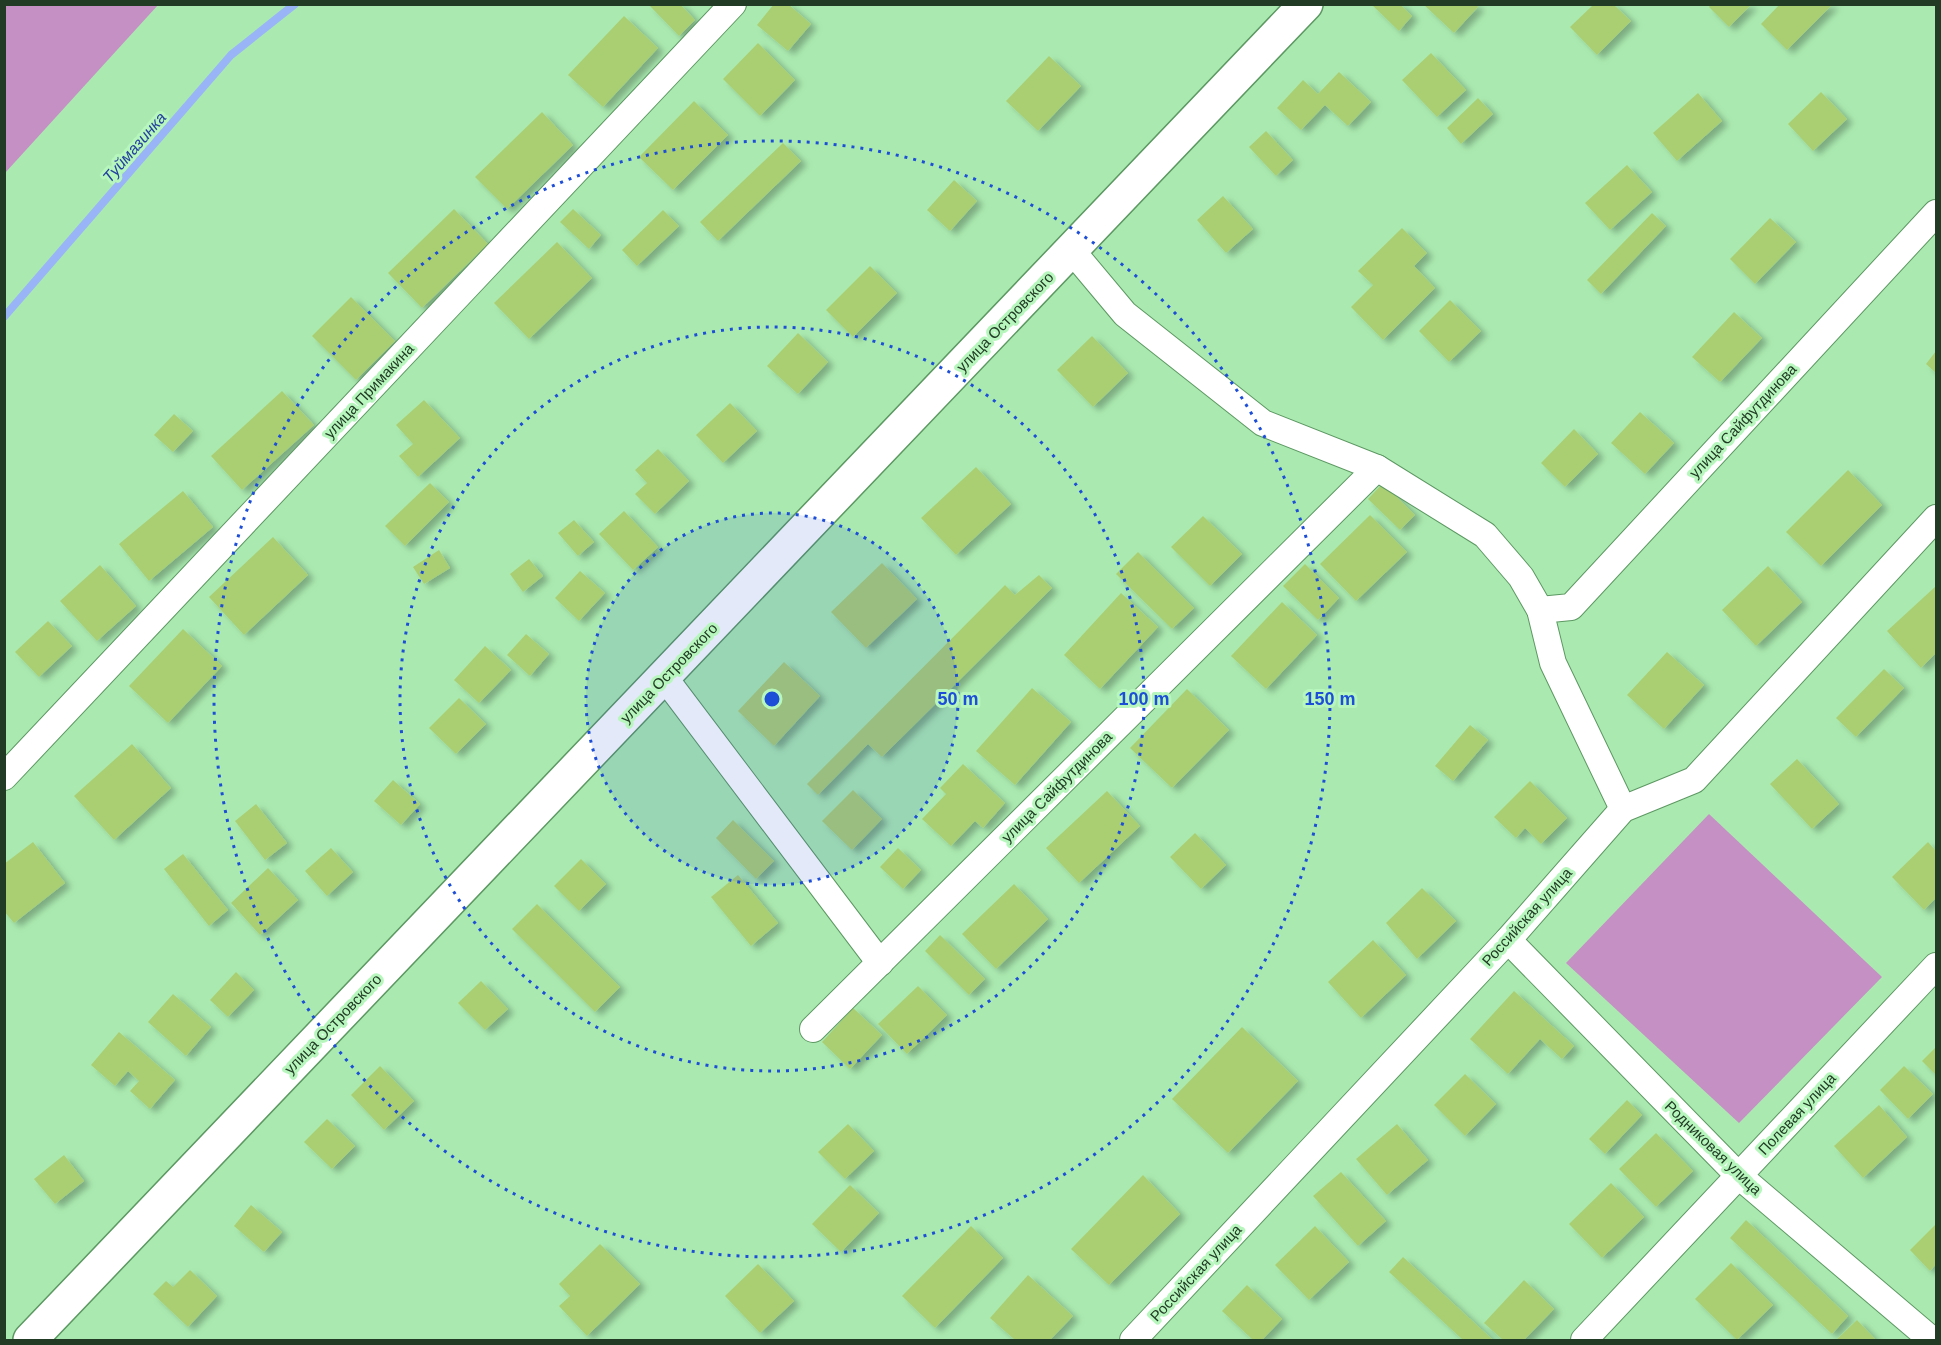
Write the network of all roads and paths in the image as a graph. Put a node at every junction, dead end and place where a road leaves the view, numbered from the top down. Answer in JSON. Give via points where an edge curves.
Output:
{"nodes":[{"id":1,"x":733,"y":4,"type":"edge"},
{"id":2,"x":1306,"y":4,"type":"edge"},
{"id":3,"x":1936,"y":213,"type":"edge"},
{"id":4,"x":1073,"y":252,"type":"junction"},
{"id":5,"x":1377,"y":468,"type":"junction"},
{"id":6,"x":1936,"y":518,"type":"edge"},
{"id":7,"x":1540,"y":610,"type":"junction"},
{"id":8,"x":664,"y":677,"type":"junction"},
{"id":9,"x":4,"y":777,"type":"edge"},
{"id":10,"x":1623,"y":809,"type":"junction"},
{"id":11,"x":1508,"y":940,"type":"junction"},
{"id":12,"x":880,"y":963,"type":"junction"},
{"id":13,"x":1936,"y":966,"type":"edge"},
{"id":14,"x":813,"y":1029,"type":"dead end"},
{"id":15,"x":1739,"y":1176,"type":"junction"},
{"id":16,"x":30,"y":1341,"type":"edge"},
{"id":17,"x":1132,"y":1341,"type":"edge"},
{"id":18,"x":1584,"y":1341,"type":"edge"},
{"id":19,"x":1932,"y":1341,"type":"edge"}],
"edges":[{"from":1,"to":9,"type":"street","name":"улица Примакина"},
{"from":2,"to":4,"type":"main road","name":"улица Островского"},
{"from":3,"to":7,"type":"street","name":"улица Сайфутдинова","via":[[1571,607]]},
{"from":4,"to":5,"type":"street","via":[[1125,314],[1263,423]]},
{"from":4,"to":8,"type":"main road","name":"улица Островского"},
{"from":5,"to":7,"type":"street","via":[[1485,535],[1521,577]]},
{"from":5,"to":12,"type":"street","name":"улица Сайфутдинова"},
{"from":6,"to":10,"type":"street","name":"Российская улица","via":[[1694,780]]},
{"from":7,"to":10,"type":"street","via":[[1553,663]]},
{"from":8,"to":12,"type":"street"},
{"from":8,"to":16,"type":"main road","name":"улица Островского"},
{"from":10,"to":11,"type":"street","name":"Российская улица"},
{"from":11,"to":15,"type":"street","name":"Родниковая улица"},
{"from":11,"to":17,"type":"street","name":"Российская улица"},
{"from":12,"to":14,"type":"street","name":"улица Сайфутдинова"},
{"from":13,"to":15,"type":"street","name":"Полевая улица"},
{"from":15,"to":18,"type":"street","name":"Полевая улица"},
{"from":15,"to":19,"type":"street","name":"Родниковая улица"}]}
